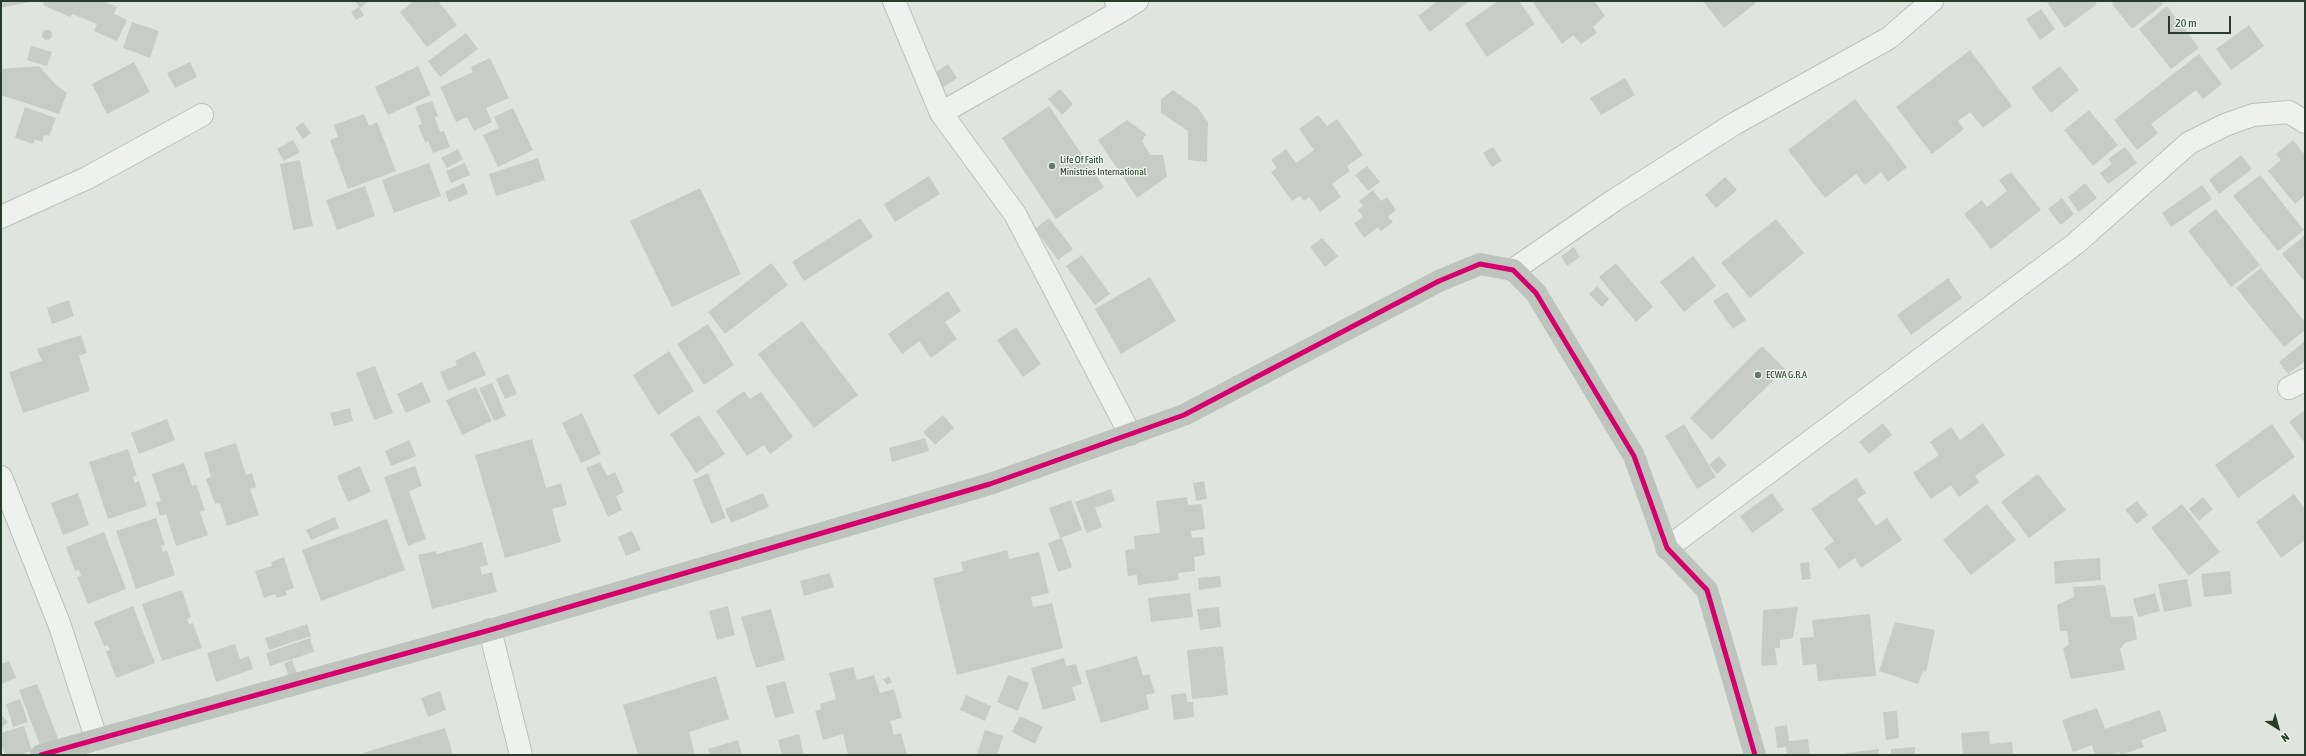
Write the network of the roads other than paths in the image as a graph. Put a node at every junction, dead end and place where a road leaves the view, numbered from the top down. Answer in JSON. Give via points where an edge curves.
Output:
{"nodes":[{"id":1,"x":894,"y":1,"type":"edge"},
{"id":2,"x":1932,"y":1,"type":"edge"},
{"id":3,"x":1125,"y":4,"type":"edge"},
{"id":4,"x":941,"y":113,"type":"junction"},
{"id":5,"x":202,"y":114,"type":"dead end"},
{"id":6,"x":2305,"y":122,"type":"edge"},
{"id":7,"x":1,"y":217,"type":"edge"},
{"id":8,"x":1513,"y":270,"type":"junction"},
{"id":9,"x":1130,"y":434,"type":"junction"},
{"id":10,"x":1,"y":476,"type":"edge"},
{"id":11,"x":1668,"y":548,"type":"junction"},
{"id":12,"x":490,"y":630,"type":"junction"},
{"id":13,"x":96,"y":738,"type":"junction"},
{"id":14,"x":41,"y":755,"type":"edge"},
{"id":15,"x":521,"y":755,"type":"edge"},
{"id":16,"x":1756,"y":755,"type":"edge"}],
"edges":[{"from":1,"to":4,"type":"street"},
{"from":2,"to":8,"type":"street","via":[[1889,38],[1734,124],[1613,201]]},
{"from":3,"to":4,"type":"street"},
{"from":4,"to":9,"type":"street","via":[[1015,214]]},
{"from":5,"to":7,"type":"street","via":[[87,178]]},
{"from":6,"to":11,"type":"street","via":[[2289,112],[2253,115],[2225,125],[2189,143],[2075,244]]},
{"from":8,"to":9,"type":"street","via":[[1480,264],[1439,281],[1184,415]]},
{"from":8,"to":11,"type":"street","via":[[1536,293],[1634,456]]},
{"from":9,"to":12,"type":"street","via":[[983,486]]},
{"from":10,"to":13,"type":"street","via":[[60,626]]},
{"from":11,"to":16,"type":"street","via":[[1707,590]]},
{"from":12,"to":13,"type":"street"},
{"from":12,"to":15,"type":"street"},
{"from":13,"to":14,"type":"street"}]}
